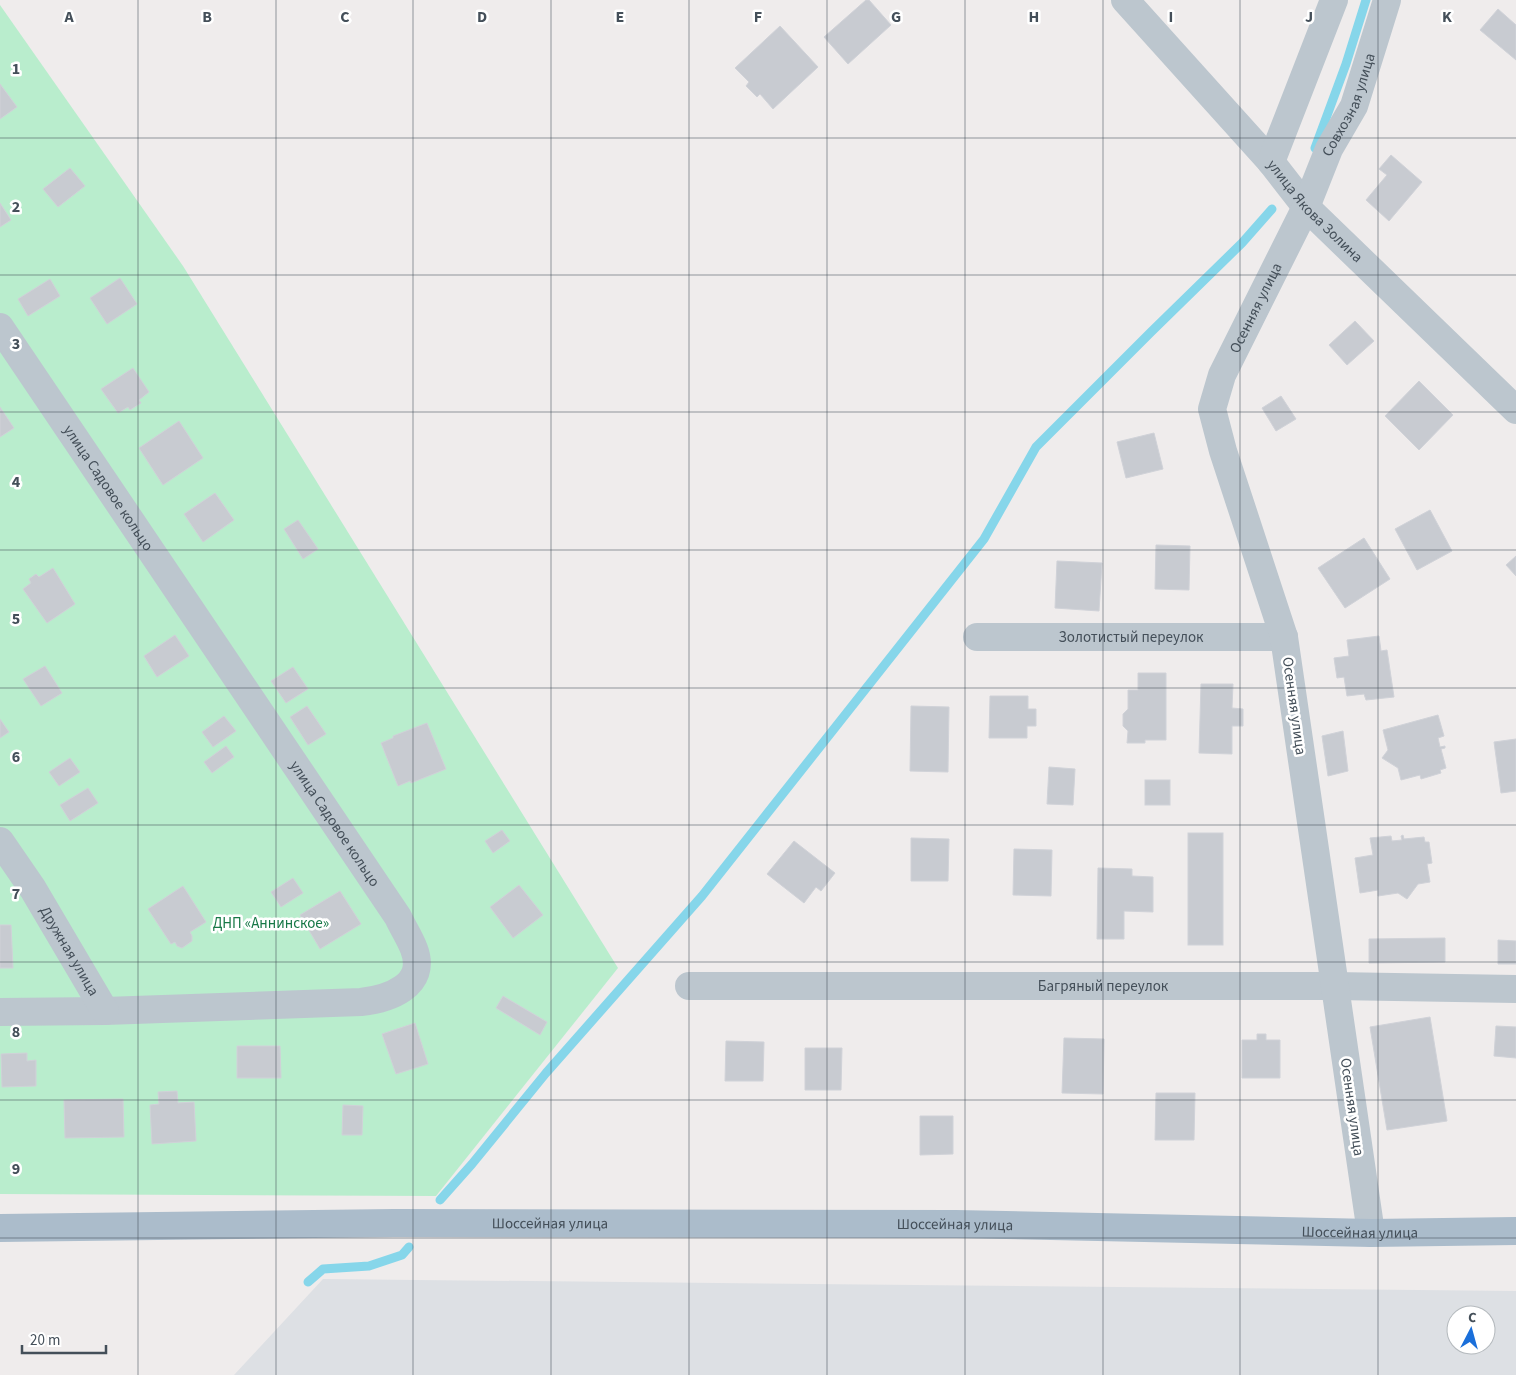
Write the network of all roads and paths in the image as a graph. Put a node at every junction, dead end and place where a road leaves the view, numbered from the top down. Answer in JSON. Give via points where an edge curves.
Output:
{"nodes":[{"id":1,"x":1125,"y":0,"type":"edge"},
{"id":2,"x":1334,"y":0,"type":"edge"},
{"id":3,"x":1387,"y":0,"type":"edge"},
{"id":4,"x":1271,"y":162,"type":"junction"},
{"id":5,"x":1306,"y":207,"type":"junction"},
{"id":6,"x":0,"y":327,"type":"edge"},
{"id":7,"x":1516,"y":410,"type":"edge"},
{"id":8,"x":977,"y":637,"type":"dead end"},
{"id":9,"x":1284,"y":637,"type":"junction"},
{"id":10,"x":0,"y":841,"type":"edge"},
{"id":11,"x":689,"y":986,"type":"dead end"},
{"id":12,"x":1334,"y":986,"type":"junction"},
{"id":13,"x":1516,"y":989,"type":"edge"},
{"id":14,"x":105,"y":1011,"type":"junction"},
{"id":15,"x":0,"y":1012,"type":"edge"},
{"id":16,"x":0,"y":1228,"type":"edge"},
{"id":17,"x":1516,"y":1231,"type":"edge"},
{"id":18,"x":1371,"y":1232,"type":"junction"}],
"edges":[{"from":1,"to":4,"type":"street","name":"улица Якова Золина"},
{"from":2,"to":4,"type":"street"},
{"from":3,"to":5,"type":"street","name":"Совхозная улица","via":[[1354,106],[1329,149]]},
{"from":4,"to":5,"type":"street","name":"улица Якова Золина"},
{"from":5,"to":7,"type":"street","name":"улица Якова Золина"},
{"from":5,"to":9,"type":"street","name":"Осенняя улица","via":[[1222,375],[1212,409],[1222,452]]},
{"from":6,"to":14,"type":"street","name":"улица Садовое кольцо","via":[[398,917],[417,962],[407,986],[378,1000]]},
{"from":8,"to":9,"type":"street","name":"Золотистый переулок"},
{"from":9,"to":12,"type":"street","name":"Осенняя улица"},
{"from":10,"to":14,"type":"street","name":"Дружная улица","via":[[33,889]]},
{"from":11,"to":12,"type":"street","name":"Багряный переулок"},
{"from":12,"to":13,"type":"street","name":"Багряный переулок"},
{"from":12,"to":18,"type":"street","name":"Осенняя улица"},
{"from":14,"to":15,"type":"street","name":"улица Садовое кольцо"},
{"from":16,"to":18,"type":"main road","name":"Шоссейная улица","via":[[394,1223],[956,1224]]},
{"from":17,"to":18,"type":"main road","name":"Шоссейная улица"}]}
